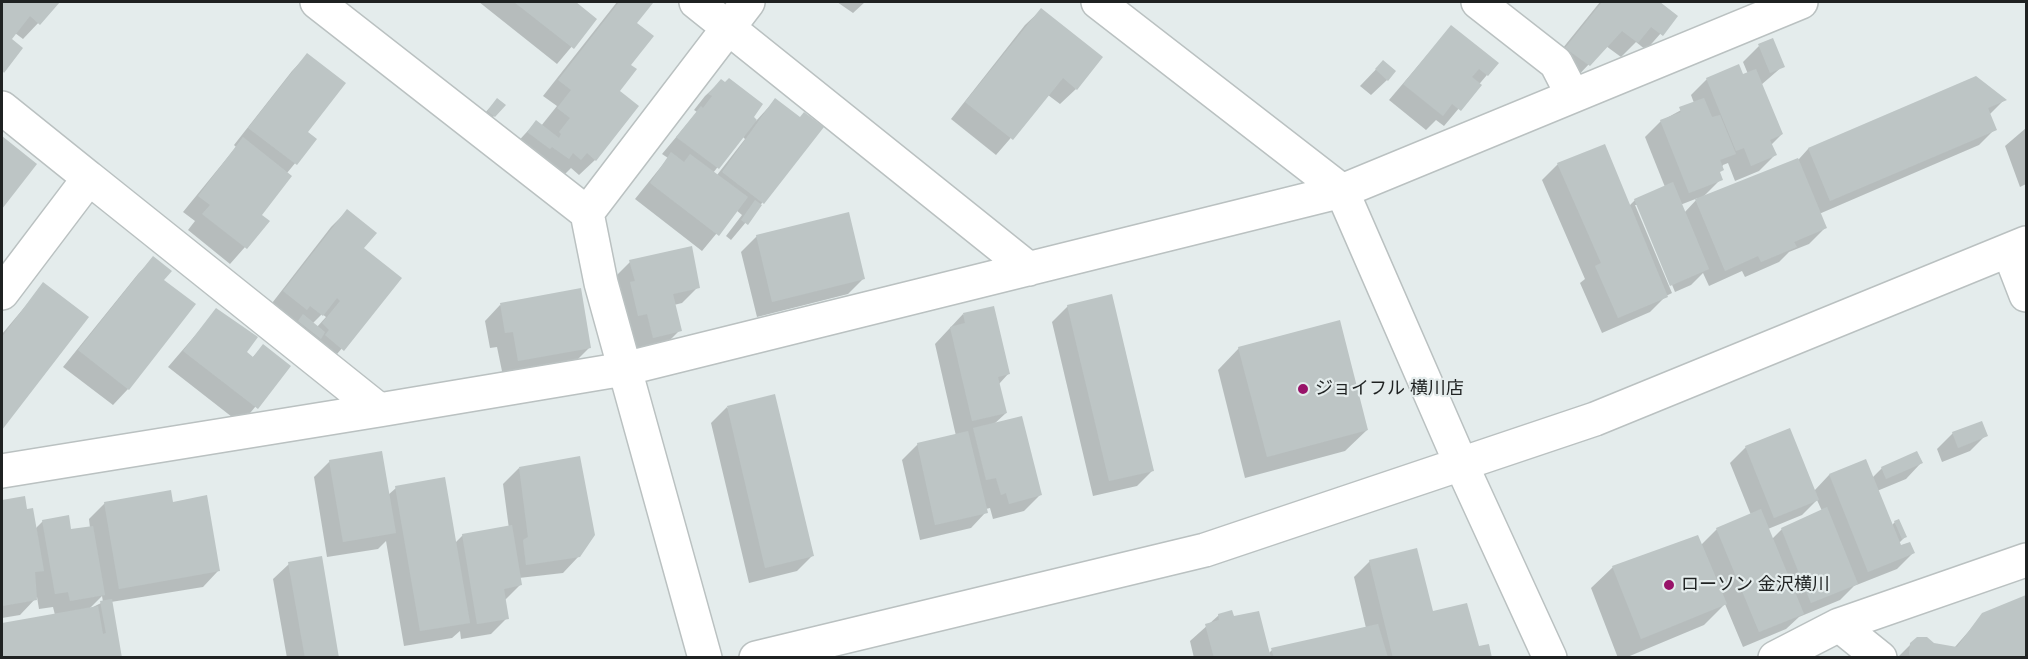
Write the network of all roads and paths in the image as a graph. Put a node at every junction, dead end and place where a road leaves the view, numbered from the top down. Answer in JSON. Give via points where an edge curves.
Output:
{"nodes":[{"id":1,"x":317,"y":2,"type":"edge"},
{"id":2,"x":696,"y":2,"type":"edge"},
{"id":3,"x":748,"y":2,"type":"edge"},
{"id":4,"x":1098,"y":2,"type":"edge"},
{"id":5,"x":1478,"y":2,"type":"edge"},
{"id":6,"x":1801,"y":2,"type":"edge"},
{"id":7,"x":729,"y":27,"type":"junction"},
{"id":8,"x":1572,"y":94,"type":"junction"},
{"id":9,"x":2,"y":108,"type":"edge"},
{"id":10,"x":89,"y":178,"type":"junction"},
{"id":11,"x":1342,"y":191,"type":"junction"},
{"id":12,"x":587,"y":213,"type":"junction"},
{"id":13,"x":2018,"y":247,"type":"edge"},
{"id":14,"x":1029,"y":269,"type":"junction"},
{"id":15,"x":2,"y":293,"type":"edge"},
{"id":16,"x":2026,"y":295,"type":"edge"},
{"id":17,"x":624,"y":369,"type":"junction"},
{"id":18,"x":379,"y":410,"type":"junction"},
{"id":19,"x":1461,"y":464,"type":"junction"},
{"id":20,"x":2,"y":471,"type":"edge"},
{"id":21,"x":2026,"y":560,"type":"edge"},
{"id":22,"x":1839,"y":626,"type":"junction"},
{"id":23,"x":705,"y":657,"type":"edge"},
{"id":24,"x":756,"y":657,"type":"edge"},
{"id":25,"x":1550,"y":657,"type":"edge"},
{"id":26,"x":1775,"y":657,"type":"edge"},
{"id":27,"x":1880,"y":657,"type":"edge"}],
"edges":[{"from":1,"to":12,"type":"street"},
{"from":2,"to":7,"type":"street"},
{"from":3,"to":7,"type":"street"},
{"from":4,"to":11,"type":"street"},
{"from":5,"to":8,"type":"street","via":[[1556,63]]},
{"from":6,"to":8,"type":"street"},
{"from":7,"to":12,"type":"street"},
{"from":7,"to":14,"type":"street"},
{"from":8,"to":11,"type":"street"},
{"from":9,"to":10,"type":"street"},
{"from":10,"to":15,"type":"street"},
{"from":10,"to":18,"type":"street"},
{"from":11,"to":14,"type":"street"},
{"from":11,"to":19,"type":"street"},
{"from":12,"to":17,"type":"street"},
{"from":13,"to":16,"type":"street"},
{"from":13,"to":19,"type":"street","via":[[1595,419]]},
{"from":14,"to":17,"type":"street"},
{"from":17,"to":18,"type":"street"},
{"from":17,"to":23,"type":"street"},
{"from":18,"to":20,"type":"street"},
{"from":19,"to":24,"type":"street","via":[[1205,550]]},
{"from":19,"to":25,"type":"street"},
{"from":21,"to":22,"type":"street"},
{"from":22,"to":26,"type":"street"},
{"from":22,"to":27,"type":"street"}]}
